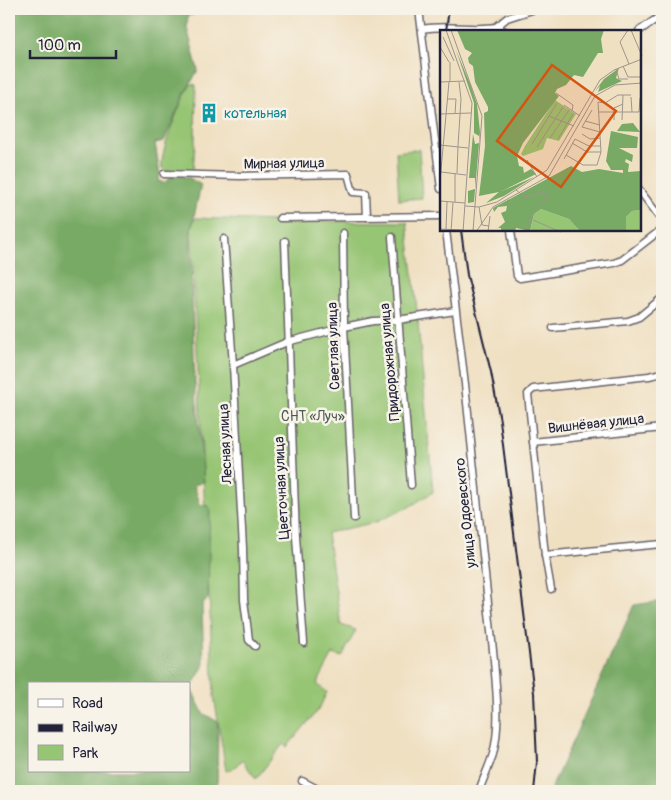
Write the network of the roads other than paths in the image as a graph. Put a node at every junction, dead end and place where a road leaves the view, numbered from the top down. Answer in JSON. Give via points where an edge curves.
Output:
{"nodes":[{"id":1,"x":419,"y":9,"type":"edge"},
{"id":2,"x":535,"y":9,"type":"edge"},
{"id":3,"x":655,"y":9,"type":"edge"},
{"id":4,"x":662,"y":16,"type":"edge"},
{"id":5,"x":496,"y":27,"type":"junction"},
{"id":6,"x":422,"y":29,"type":"junction"},
{"id":7,"x":503,"y":30,"type":"edge"},
{"id":8,"x":641,"y":30,"type":"edge"},
{"id":9,"x":164,"y":174,"type":"dead end"},
{"id":10,"x":440,"y":181,"type":"edge"},
{"id":11,"x":641,"y":192,"type":"edge"},
{"id":12,"x":440,"y":216,"type":"edge"},
{"id":13,"x":368,"y":217,"type":"junction"},
{"id":14,"x":280,"y":218,"type":"dead end"},
{"id":15,"x":662,"y":220,"type":"edge"},
{"id":16,"x":662,"y":229,"type":"edge"},
{"id":17,"x":446,"y":231,"type":"edge"},
{"id":18,"x":510,"y":231,"type":"edge"},
{"id":19,"x":343,"y":232,"type":"dead end"},
{"id":20,"x":392,"y":237,"type":"dead end"},
{"id":21,"x":224,"y":239,"type":"dead end"},
{"id":22,"x":284,"y":242,"type":"dead end"},
{"id":23,"x":662,"y":298,"type":"edge"},
{"id":24,"x":455,"y":311,"type":"junction"},
{"id":25,"x":398,"y":320,"type":"junction"},
{"id":26,"x":344,"y":327,"type":"junction"},
{"id":27,"x":553,"y":328,"type":"dead end"},
{"id":28,"x":287,"y":342,"type":"junction"},
{"id":29,"x":233,"y":365,"type":"junction"},
{"id":30,"x":662,"y":373,"type":"edge"},
{"id":31,"x":662,"y":428,"type":"edge"},
{"id":32,"x":533,"y":442,"type":"junction"},
{"id":33,"x":411,"y":485,"type":"dead end"},
{"id":34,"x":354,"y":518,"type":"dead end"},
{"id":35,"x":662,"y":544,"type":"edge"},
{"id":36,"x":545,"y":555,"type":"junction"},
{"id":37,"x":551,"y":589,"type":"dead end"},
{"id":38,"x":304,"y":643,"type":"dead end"},
{"id":39,"x":255,"y":646,"type":"dead end"},
{"id":40,"x":302,"y":782,"type":"dead end"},
{"id":41,"x":321,"y":791,"type":"edge"},
{"id":42,"x":479,"y":791,"type":"edge"}],
"edges":[{"from":1,"to":6,"type":"street"},
{"from":2,"to":5,"type":"street","via":[[508,18]]},
{"from":3,"to":4,"type":"street"},
{"from":4,"to":8,"type":"street"},
{"from":5,"to":6,"type":"street","via":[[482,30],[446,26]]},
{"from":5,"to":7,"type":"street"},
{"from":6,"to":10,"type":"street"},
{"from":9,"to":13,"type":"street","name":"Мирная улица","via":[[348,174],[353,192],[366,193]]},
{"from":11,"to":15,"type":"street"},
{"from":12,"to":13,"type":"street"},
{"from":13,"to":14,"type":"street"},
{"from":16,"to":18,"type":"street","via":[[614,263],[520,278],[517,276]]},
{"from":17,"to":24,"type":"street","name":"улица Одоевского"},
{"from":19,"to":26,"type":"street","name":"Светлая улица"},
{"from":20,"to":25,"type":"street","name":"Придорожная улица"},
{"from":21,"to":29,"type":"street","name":"Лесная улица"},
{"from":22,"to":28,"type":"street","name":"Цветочная улица"},
{"from":23,"to":27,"type":"street","via":[[628,321]]},
{"from":24,"to":25,"type":"street"},
{"from":24,"to":42,"type":"street","name":"улица Одоевского","via":[[494,660],[497,725],[493,754]]},
{"from":25,"to":26,"type":"street"},
{"from":25,"to":33,"type":"street","name":"Придорожная улица"},
{"from":26,"to":28,"type":"street"},
{"from":26,"to":34,"type":"street","name":"Светлая улица"},
{"from":28,"to":29,"type":"street"},
{"from":28,"to":38,"type":"street","name":"Цветочная улица"},
{"from":29,"to":39,"type":"street","name":"Лесная улица","via":[[244,600],[249,640]]},
{"from":30,"to":32,"type":"street","via":[[533,389],[528,394]]},
{"from":31,"to":32,"type":"street","name":"Вишнёвая улица"},
{"from":32,"to":36,"type":"street"},
{"from":35,"to":36,"type":"street"},
{"from":36,"to":37,"type":"street"},
{"from":40,"to":41,"type":"street"}]}
